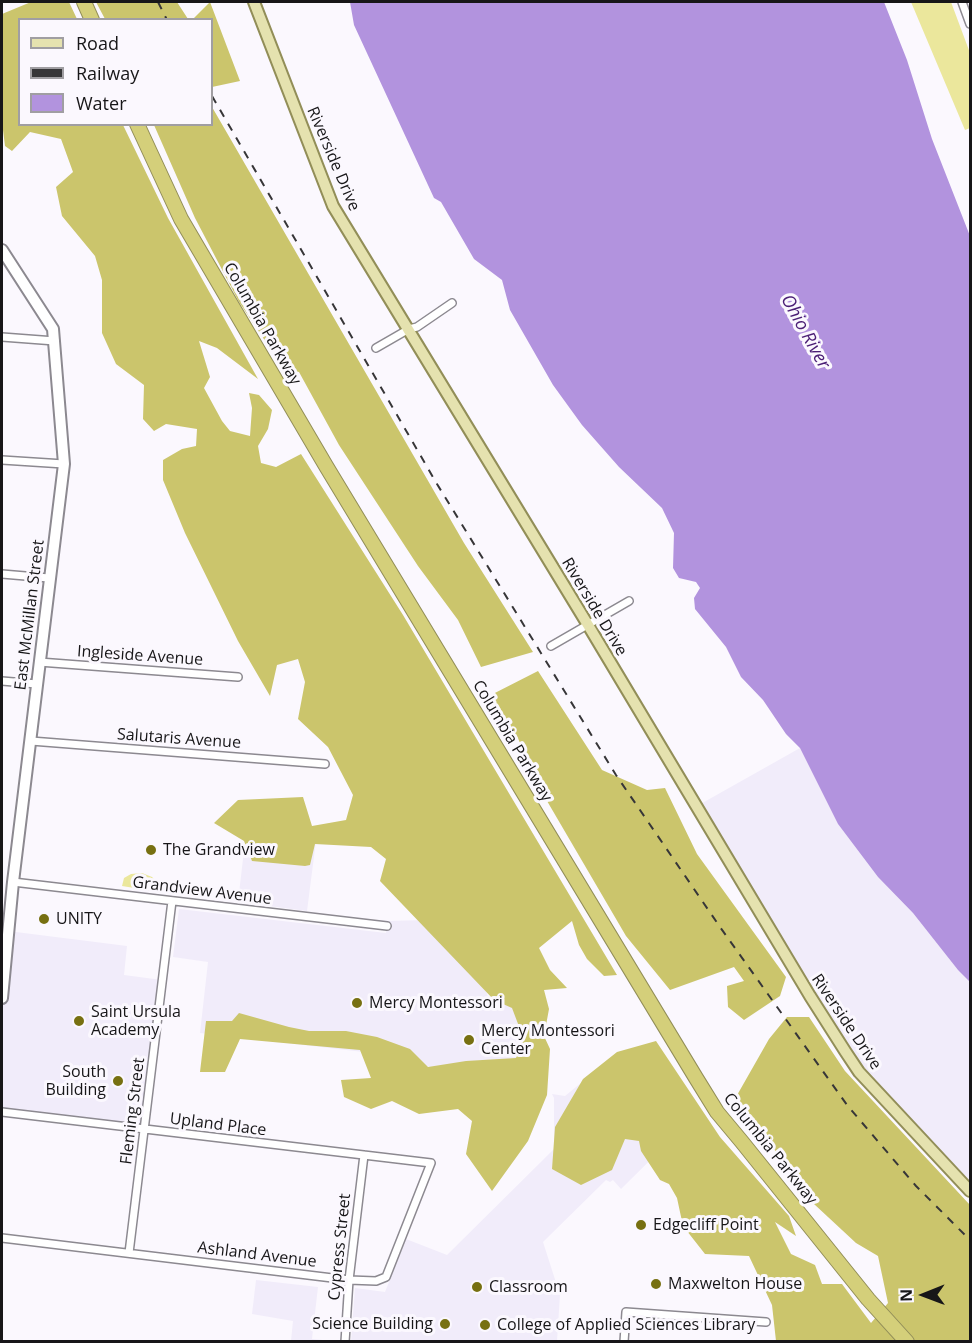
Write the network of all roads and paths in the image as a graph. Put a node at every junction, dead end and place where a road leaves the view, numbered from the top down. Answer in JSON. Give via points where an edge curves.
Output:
{"nodes":[{"id":1,"x":84,"y":2,"type":"edge"},
{"id":2,"x":254,"y":2,"type":"edge"},
{"id":3,"x":962,"y":2,"type":"edge"},
{"id":4,"x":91,"y":18,"type":"edge"},
{"id":5,"x":970,"y":24,"type":"edge"},
{"id":6,"x":138,"y":126,"type":"edge"},
{"id":7,"x":2,"y":250,"type":"edge"},
{"id":8,"x":452,"y":303,"type":"dead end"},
{"id":9,"x":408,"y":329,"type":"junction"},
{"id":10,"x":2,"y":337,"type":"edge"},
{"id":11,"x":55,"y":340,"type":"junction"},
{"id":12,"x":376,"y":348,"type":"dead end"},
{"id":13,"x":2,"y":460,"type":"edge"},
{"id":14,"x":64,"y":464,"type":"junction"},
{"id":15,"x":2,"y":574,"type":"edge"},
{"id":16,"x":49,"y":578,"type":"junction"},
{"id":17,"x":629,"y":601,"type":"dead end"},
{"id":18,"x":588,"y":625,"type":"junction"},
{"id":19,"x":550,"y":646,"type":"dead end"},
{"id":20,"x":39,"y":662,"type":"junction"},
{"id":21,"x":238,"y":677,"type":"dead end"},
{"id":22,"x":2,"y":681,"type":"edge"},
{"id":23,"x":37,"y":684,"type":"junction"},
{"id":24,"x":31,"y":741,"type":"junction"},
{"id":25,"x":325,"y":764,"type":"dead end"},
{"id":26,"x":14,"y":882,"type":"junction"},
{"id":27,"x":172,"y":901,"type":"junction"},
{"id":28,"x":387,"y":926,"type":"dead end"},
{"id":29,"x":4,"y":953,"type":"edge"},
{"id":30,"x":2,"y":998,"type":"edge"},
{"id":31,"x":2,"y":1112,"type":"edge"},
{"id":32,"x":145,"y":1130,"type":"junction"},
{"id":33,"x":364,"y":1155,"type":"junction"},
{"id":34,"x":431,"y":1163,"type":"joint"},
{"id":35,"x":970,"y":1191,"type":"edge"},
{"id":36,"x":2,"y":1238,"type":"edge"},
{"id":37,"x":129,"y":1253,"type":"junction"},
{"id":38,"x":349,"y":1280,"type":"junction"},
{"id":39,"x":765,"y":1322,"type":"dead end"},
{"id":40,"x":345,"y":1341,"type":"edge"},
{"id":41,"x":624,"y":1341,"type":"edge"},
{"id":42,"x":907,"y":1341,"type":"edge"}],
"edges":[{"from":1,"to":4,"type":"highway"},
{"from":2,"to":9,"type":"main road","name":"Riverside Drive","via":[[333,206]]},
{"from":3,"to":5,"type":"street"},
{"from":6,"to":42,"type":"highway","name":"Columbia Parkway","via":[[181,219],[326,466],[717,1112],[869,1300]]},
{"from":7,"to":11,"type":"street","name":"East McMillan Street","via":[[48,319]]},
{"from":8,"to":9,"type":"street"},
{"from":9,"to":12,"type":"street"},
{"from":9,"to":18,"type":"main road","name":"Riverside Drive"},
{"from":10,"to":11,"type":"street"},
{"from":11,"to":14,"type":"street","name":"East McMillan Street"},
{"from":13,"to":14,"type":"street"},
{"from":14,"to":16,"type":"street","name":"East McMillan Street"},
{"from":15,"to":16,"type":"street"},
{"from":16,"to":20,"type":"street","name":"East McMillan Street"},
{"from":17,"to":18,"type":"street"},
{"from":18,"to":19,"type":"street"},
{"from":18,"to":35,"type":"main road","name":"Riverside Drive","via":[[859,1072]]},
{"from":20,"to":21,"type":"street","name":"Ingleside Avenue"},
{"from":20,"to":23,"type":"street","name":"East McMillan Street"},
{"from":22,"to":23,"type":"street"},
{"from":23,"to":24,"type":"street","name":"East McMillan Street"},
{"from":24,"to":25,"type":"street","name":"Salutaris Avenue"},
{"from":24,"to":26,"type":"street","name":"East McMillan Street"},
{"from":26,"to":27,"type":"street","name":"Grandview Avenue"},
{"from":26,"to":29,"type":"street","name":"East McMillan Street"},
{"from":27,"to":28,"type":"street","name":"Grandview Avenue"},
{"from":27,"to":32,"type":"street","name":"Fleming Street"},
{"from":29,"to":30,"type":"street","name":"East McMillan Street"},
{"from":31,"to":32,"type":"street","name":"Upland Place"},
{"from":32,"to":33,"type":"street","name":"Upland Place"},
{"from":32,"to":37,"type":"street","name":"Fleming Street"},
{"from":33,"to":34,"type":"street","name":"Upland Place"},
{"from":33,"to":38,"type":"street","name":"Cypress Street"},
{"from":34,"to":38,"type":"street","name":"Ashland Avenue","via":[[386,1277],[376,1281]]},
{"from":36,"to":37,"type":"street","name":"Ashland Avenue"},
{"from":37,"to":38,"type":"street","name":"Ashland Avenue"},
{"from":38,"to":40,"type":"street","name":"Cypress Street"},
{"from":39,"to":41,"type":"street","via":[[626,1312]]}]}
